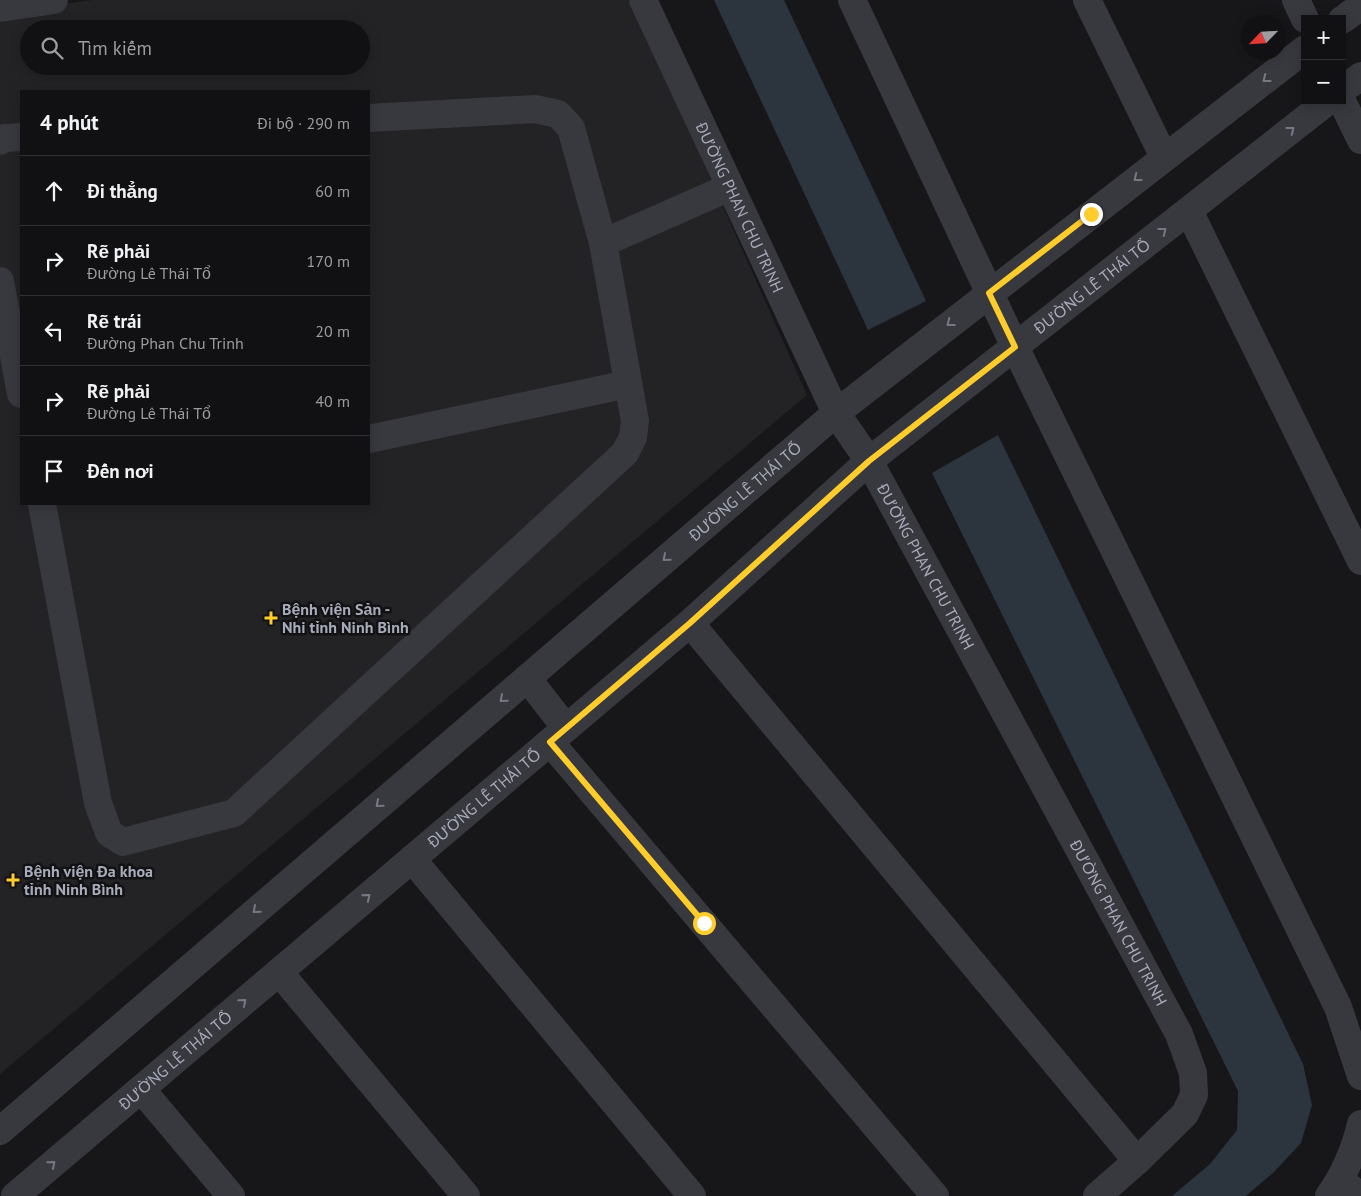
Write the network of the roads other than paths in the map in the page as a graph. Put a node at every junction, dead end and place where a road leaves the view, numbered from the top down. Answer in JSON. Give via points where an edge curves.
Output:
{"nodes":[{"id":1,"x":54,"y":0,"type":"edge"},
{"id":2,"x":643,"y":0,"type":"edge"},
{"id":3,"x":852,"y":0,"type":"edge"},
{"id":4,"x":1087,"y":0,"type":"edge"},
{"id":5,"x":1296,"y":0,"type":"edge"},
{"id":6,"x":1361,"y":6,"type":"edge"},
{"id":7,"x":0,"y":8,"type":"edge"},
{"id":8,"x":1303,"y":15,"type":"edge"},
{"id":9,"x":1346,"y":17,"type":"edge"},
{"id":10,"x":1301,"y":52,"type":"edge"},
{"id":11,"x":1361,"y":76,"type":"edge"},
{"id":12,"x":1346,"y":87,"type":"edge"},
{"id":13,"x":1323,"y":105,"type":"edge"},
{"id":14,"x":1344,"y":105,"type":"edge"},
{"id":15,"x":370,"y":118,"type":"edge"},
{"id":16,"x":20,"y":138,"type":"edge"},
{"id":17,"x":1361,"y":140,"type":"edge"},
{"id":18,"x":0,"y":141,"type":"edge"},
{"id":19,"x":1164,"y":157,"type":"junction"},
{"id":20,"x":730,"y":187,"type":"junction"},
{"id":21,"x":1189,"y":210,"type":"junction"},
{"id":22,"x":603,"y":243,"type":"junction"},
{"id":23,"x":0,"y":281,"type":"edge"},
{"id":24,"x":989,"y":293,"type":"junction"},
{"id":25,"x":1015,"y":347,"type":"junction"},
{"id":26,"x":628,"y":384,"type":"junction"},
{"id":27,"x":20,"y":389,"type":"edge"},
{"id":28,"x":836,"y":413,"type":"junction"},
{"id":29,"x":370,"y":439,"type":"edge"},
{"id":30,"x":869,"y":461,"type":"junction"},
{"id":31,"x":42,"y":505,"type":"edge"},
{"id":32,"x":1361,"y":561,"type":"edge"},
{"id":33,"x":690,"y":623,"type":"junction"},
{"id":34,"x":526,"y":678,"type":"junction"},
{"id":35,"x":558,"y":735,"type":"junction"},
{"id":36,"x":412,"y":859,"type":"junction"},
{"id":37,"x":279,"y":972,"type":"junction"},
{"id":38,"x":1361,"y":1076,"type":"edge"},
{"id":39,"x":140,"y":1089,"type":"junction"},
{"id":40,"x":1361,"y":1124,"type":"edge"},
{"id":41,"x":0,"y":1131,"type":"edge"},
{"id":42,"x":1137,"y":1161,"type":"junction"},
{"id":43,"x":1343,"y":1191,"type":"edge"},
{"id":44,"x":15,"y":1196,"type":"edge"},
{"id":45,"x":232,"y":1196,"type":"edge"},
{"id":46,"x":466,"y":1196,"type":"edge"},
{"id":47,"x":692,"y":1196,"type":"edge"},
{"id":48,"x":936,"y":1196,"type":"edge"},
{"id":49,"x":1098,"y":1196,"type":"edge"}],
"edges":[{"from":1,"to":7,"type":"street"},
{"from":2,"to":20,"type":"street","name":"ĐƯỜNG PHAN CHU TRINH"},
{"from":3,"to":24,"type":"street"},
{"from":4,"to":19,"type":"street"},
{"from":5,"to":8,"type":"street"},
{"from":6,"to":9,"type":"street"},
{"from":10,"to":19,"type":"street","name":"ĐƯỜNG LÊ THÁI TỔ","one_way":true},
{"from":11,"to":12,"type":"street"},
{"from":21,"to":13,"type":"street","name":"ĐƯỜNG LÊ THÁI TỔ","one_way":true},
{"from":14,"to":17,"type":"street"},
{"from":15,"to":22,"type":"street","via":[[535,109],[558,114],[571,128]]},
{"from":16,"to":18,"type":"street"},
{"from":19,"to":24,"type":"street","name":"ĐƯỜNG LÊ THÁI TỔ","one_way":true},
{"from":20,"to":22,"type":"street"},
{"from":20,"to":28,"type":"street","name":"ĐƯỜNG PHAN CHU TRINH"},
{"from":25,"to":21,"type":"street","name":"ĐƯỜNG LÊ THÁI TỔ","one_way":true},
{"from":21,"to":32,"type":"street"},
{"from":22,"to":26,"type":"street"},
{"from":23,"to":27,"type":"street"},
{"from":24,"to":25,"type":"street"},
{"from":24,"to":28,"type":"street","name":"ĐƯỜNG LÊ THÁI TỔ","one_way":true},
{"from":25,"to":30,"type":"street","name":"ĐƯỜNG LÊ THÁI TỔ"},
{"from":25,"to":38,"type":"street","via":[[1338,1007]]},
{"from":26,"to":29,"type":"street"},
{"from":26,"to":31,"type":"street","via":[[635,421],[633,437],[625,452],[234,813],[123,842],[109,834],[98,803]]},
{"from":28,"to":30,"type":"street","name":"ĐƯỜNG PHAN CHU TRINH"},
{"from":28,"to":34,"type":"street","name":"ĐƯỜNG LÊ THÁI TỔ","one_way":true},
{"from":30,"to":33,"type":"street","name":"ĐƯỜNG LÊ THÁI TỔ"},
{"from":30,"to":42,"type":"street","name":"ĐƯỜNG PHAN CHU TRINH","via":[[1179,1034],[1193,1073],[1194,1095],[1186,1114]]},
{"from":33,"to":35,"type":"street","name":"ĐƯỜNG LÊ THÁI TỔ"},
{"from":33,"to":42,"type":"street"},
{"from":34,"to":35,"type":"street"},
{"from":34,"to":41,"type":"street","name":"ĐƯỜNG LÊ THÁI TỔ","one_way":true},
{"from":35,"to":36,"type":"street","name":"ĐƯỜNG LÊ THÁI TỔ"},
{"from":35,"to":48,"type":"street"},
{"from":37,"to":36,"type":"street","name":"ĐƯỜNG LÊ THÁI TỔ","one_way":true},
{"from":36,"to":47,"type":"street"},
{"from":39,"to":37,"type":"street","name":"ĐƯỜNG LÊ THÁI TỔ","one_way":true},
{"from":37,"to":46,"type":"street"},
{"from":44,"to":39,"type":"street","name":"ĐƯỜNG LÊ THÁI TỔ","one_way":true},
{"from":39,"to":45,"type":"street"},
{"from":40,"to":43,"type":"street"},
{"from":42,"to":49,"type":"street"}]}
